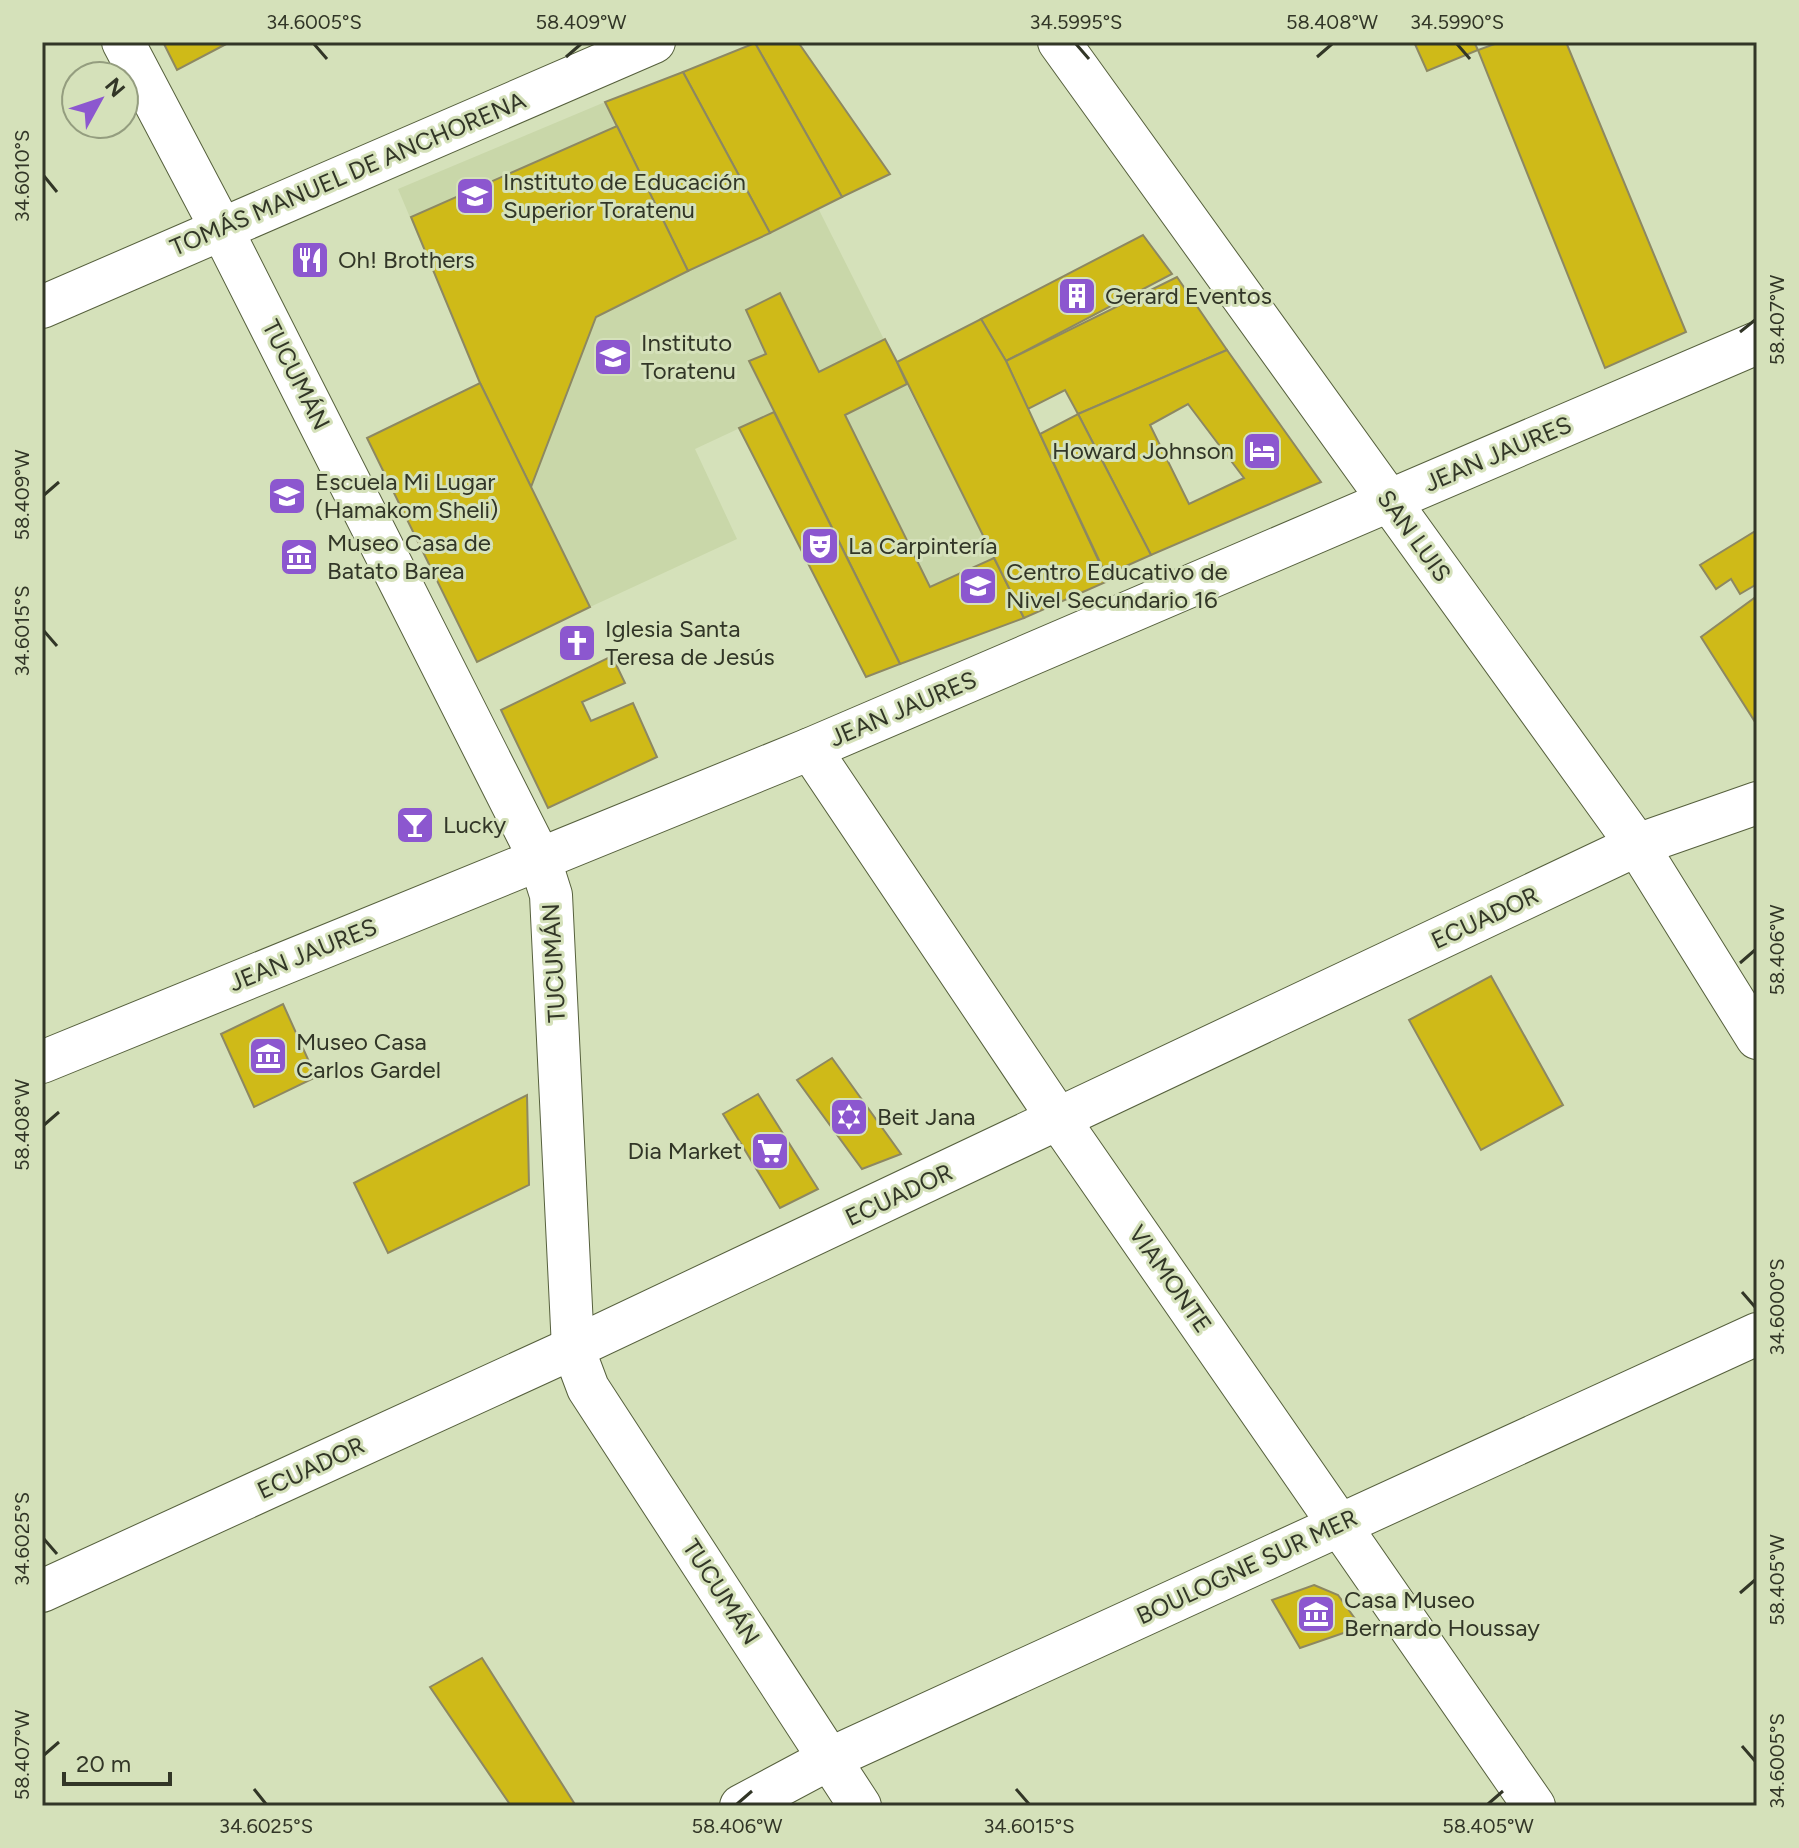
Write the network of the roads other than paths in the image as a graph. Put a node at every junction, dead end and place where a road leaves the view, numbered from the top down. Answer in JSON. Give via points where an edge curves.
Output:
{"nodes":[{"id":1,"x":123,"y":42,"type":"edge"},
{"id":2,"x":654,"y":42,"type":"edge"},
{"id":3,"x":1059,"y":42,"type":"edge"},
{"id":4,"x":221,"y":228,"type":"junction"},
{"id":5,"x":42,"y":307,"type":"edge"},
{"id":6,"x":1757,"y":343,"type":"edge"},
{"id":7,"x":1388,"y":500,"type":"junction"},
{"id":8,"x":810,"y":749,"type":"junction"},
{"id":9,"x":1757,"y":803,"type":"edge"},
{"id":10,"x":1637,"y":845,"type":"junction"},
{"id":11,"x":539,"y":857,"type":"junction"},
{"id":12,"x":1757,"y":1038,"type":"edge"},
{"id":13,"x":42,"y":1062,"type":"edge"},
{"id":14,"x":1059,"y":1120,"type":"junction"},
{"id":15,"x":1757,"y":1334,"type":"edge"},
{"id":16,"x":573,"y":1348,"type":"junction"},
{"id":17,"x":1339,"y":1525,"type":"junction"},
{"id":18,"x":42,"y":1591,"type":"edge"},
{"id":19,"x":829,"y":1759,"type":"junction"},
{"id":20,"x":741,"y":1806,"type":"edge"},
{"id":21,"x":860,"y":1806,"type":"edge"},
{"id":22,"x":1534,"y":1806,"type":"edge"}],
"edges":[{"from":1,"to":4,"type":"street","name":"TUCUMÁN"},
{"from":2,"to":4,"type":"street","name":"TOMÁS MANUEL DE ANCHORENA"},
{"from":3,"to":7,"type":"street","name":"SAN LUIS"},
{"from":4,"to":5,"type":"street","name":"TOMÁS MANUEL DE ANCHORENA"},
{"from":4,"to":11,"type":"street","name":"TUCUMÁN"},
{"from":6,"to":7,"type":"street","name":"JEAN JAURES"},
{"from":7,"to":8,"type":"street","name":"JEAN JAURES"},
{"from":7,"to":10,"type":"street","name":"SAN LUIS"},
{"from":8,"to":11,"type":"street","name":"JEAN JAURES"},
{"from":8,"to":14,"type":"street","name":"VIAMONTE"},
{"from":9,"to":10,"type":"street","name":"ECUADOR"},
{"from":10,"to":12,"type":"street","name":"SAN LUIS"},
{"from":10,"to":14,"type":"street","name":"ECUADOR"},
{"from":11,"to":13,"type":"street","name":"JEAN JAURES"},
{"from":11,"to":16,"type":"street","name":"TUCUMÁN","via":[[551,895]]},
{"from":14,"to":16,"type":"street","name":"ECUADOR"},
{"from":14,"to":17,"type":"street","name":"VIAMONTE"},
{"from":15,"to":17,"type":"street","name":"BOULOGNE SUR MER"},
{"from":16,"to":18,"type":"street","name":"ECUADOR"},
{"from":16,"to":19,"type":"street","name":"TUCUMÁN","via":[[588,1388]]},
{"from":17,"to":19,"type":"street","name":"BOULOGNE SUR MER"},
{"from":17,"to":22,"type":"street","name":"VIAMONTE"},
{"from":19,"to":20,"type":"street","name":"BOULOGNE SUR MER"},
{"from":19,"to":21,"type":"street","name":"TUCUMÁN"}]}
